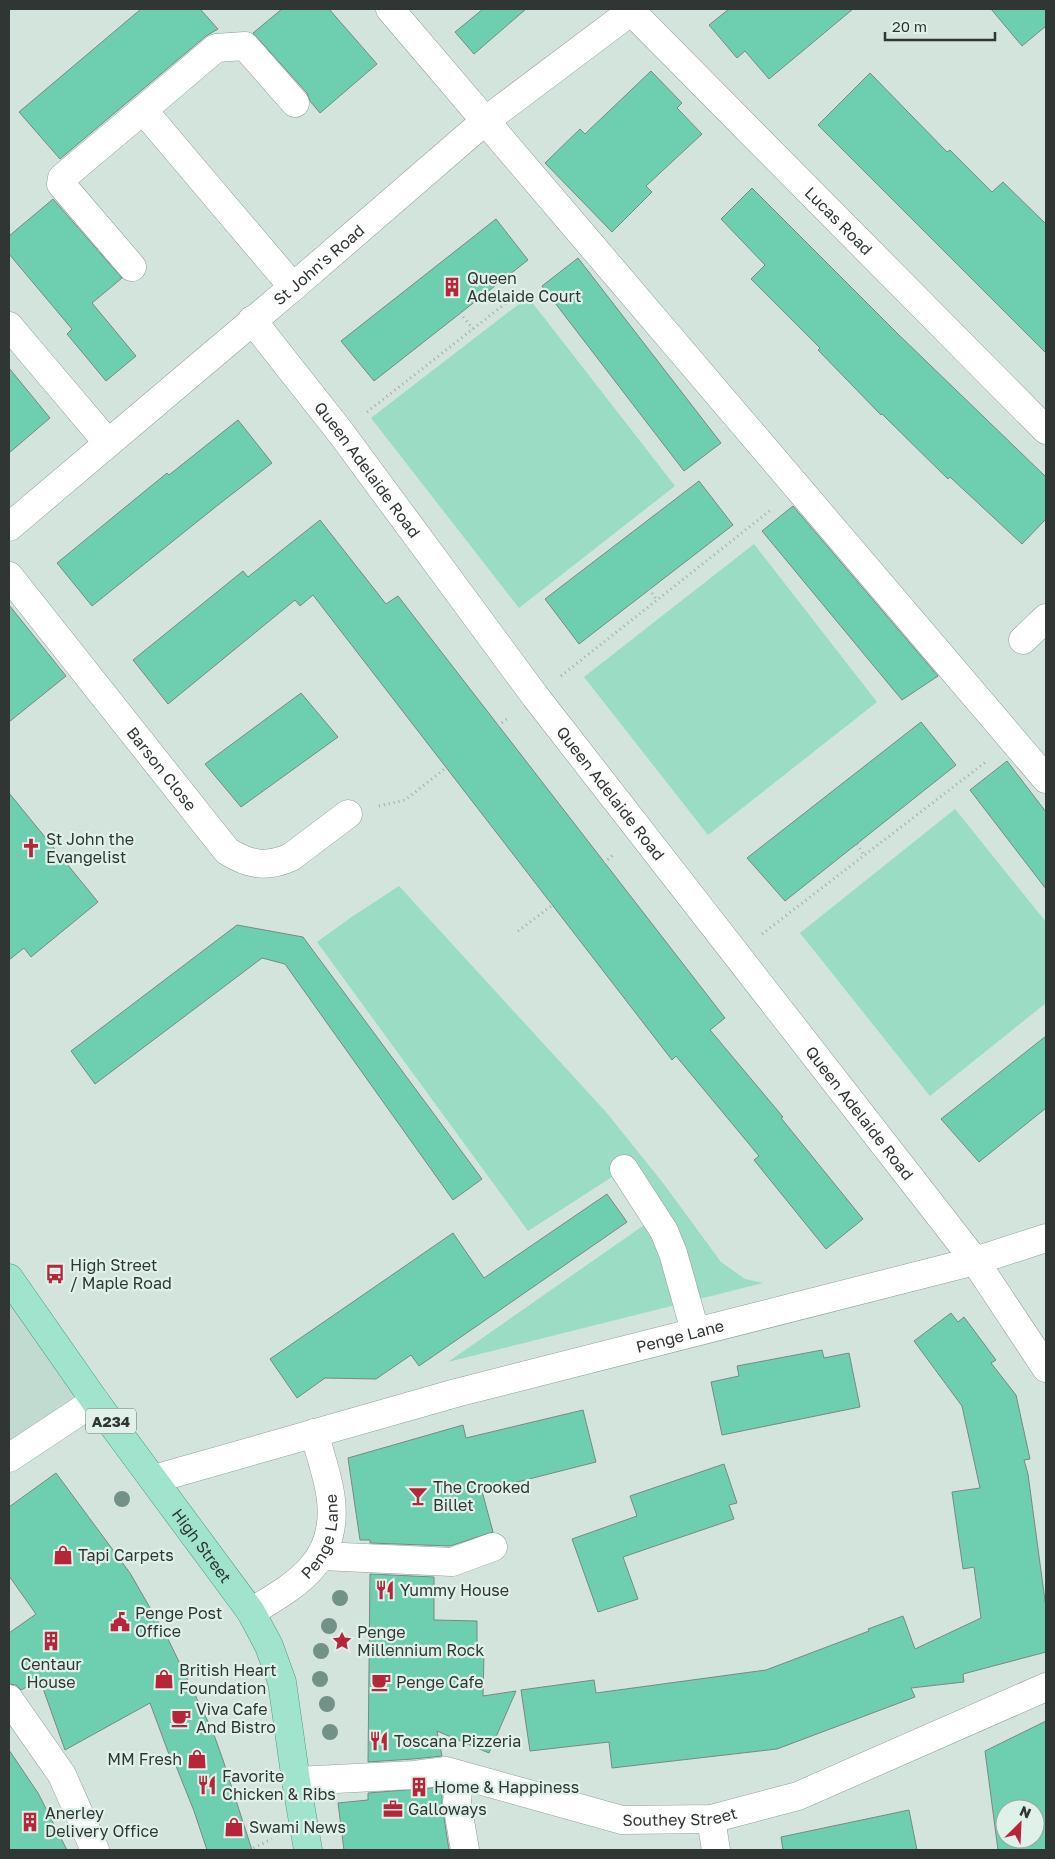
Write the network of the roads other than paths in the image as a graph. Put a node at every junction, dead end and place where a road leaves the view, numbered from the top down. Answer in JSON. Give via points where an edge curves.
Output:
{"nodes":[{"id":1,"x":390,"y":9,"type":"edge"},
{"id":2,"x":631,"y":10,"type":"edge"},
{"id":3,"x":295,"y":104,"type":"dead end"},
{"id":4,"x":143,"y":110,"type":"junction"},
{"id":5,"x":485,"y":121,"type":"junction"},
{"id":6,"x":132,"y":268,"type":"dead end"},
{"id":7,"x":294,"y":287,"type":"junction"},
{"id":8,"x":252,"y":320,"type":"junction"},
{"id":9,"x":9,"y":326,"type":"edge"},
{"id":10,"x":1046,"y":430,"type":"edge"},
{"id":11,"x":108,"y":443,"type":"junction"},
{"id":12,"x":9,"y":527,"type":"edge"},
{"id":13,"x":9,"y":576,"type":"edge"},
{"id":14,"x":1046,"y":618,"type":"edge"},
{"id":15,"x":1023,"y":640,"type":"dead end"},
{"id":16,"x":1046,"y":779,"type":"edge"},
{"id":17,"x":348,"y":814,"type":"road end"},
{"id":18,"x":624,"y":1169,"type":"dead end"},
{"id":19,"x":1046,"y":1238,"type":"edge"},
{"id":20,"x":975,"y":1261,"type":"junction"},
{"id":21,"x":9,"y":1278,"type":"edge"},
{"id":22,"x":695,"y":1332,"type":"junction"},
{"id":23,"x":1046,"y":1368,"type":"edge"},
{"id":24,"x":95,"y":1400,"type":"junction"},
{"id":25,"x":314,"y":1433,"type":"junction"},
{"id":26,"x":9,"y":1458,"type":"edge"},
{"id":27,"x":154,"y":1479,"type":"junction"},
{"id":28,"x":493,"y":1547,"type":"dead end"},
{"id":29,"x":321,"y":1556,"type":"junction"},
{"id":30,"x":251,"y":1612,"type":"junction"},
{"id":31,"x":1046,"y":1687,"type":"edge"},
{"id":32,"x":9,"y":1698,"type":"edge"},
{"id":33,"x":459,"y":1775,"type":"junction"},
{"id":34,"x":296,"y":1781,"type":"junction"},
{"id":35,"x":712,"y":1819,"type":"junction"},
{"id":36,"x":96,"y":1850,"type":"edge"},
{"id":37,"x":308,"y":1850,"type":"edge"},
{"id":38,"x":465,"y":1850,"type":"edge"},
{"id":39,"x":716,"y":1850,"type":"edge"}],
"edges":[{"from":1,"to":5,"type":"street"},
{"from":2,"to":5,"type":"street","name":"St John's Road"},
{"from":2,"to":10,"type":"street","name":"Lucas Road"},
{"from":3,"to":4,"type":"street","via":[[245,46],[216,48]]},
{"from":4,"to":6,"type":"street","via":[[62,178],[61,184]]},
{"from":4,"to":7,"type":"street"},
{"from":5,"to":7,"type":"street","name":"St John's Road"},
{"from":5,"to":16,"type":"street"},
{"from":7,"to":8,"type":"street","name":"St John's Road"},
{"from":8,"to":11,"type":"street","name":"St John's Road"},
{"from":8,"to":20,"type":"street","name":"Queen Adelaide Road","via":[[535,696]]},
{"from":9,"to":11,"type":"street"},
{"from":11,"to":12,"type":"street","name":"St John's Road"},
{"from":13,"to":17,"type":"street","name":"Barson Close","via":[[227,851],[242,861],[257,864],[281,862]]},
{"from":14,"to":15,"type":"street"},
{"from":18,"to":22,"type":"street","via":[[664,1231]]},
{"from":19,"to":20,"type":"street","name":"Penge Lane"},
{"from":20,"to":22,"type":"street","name":"Penge Lane"},
{"from":20,"to":23,"type":"street","name":"Queen Adelaide Road"},
{"from":21,"to":24,"type":"main road","name":"High Street","number":"A234"},
{"from":22,"to":25,"type":"street","name":"Penge Lane"},
{"from":24,"to":26,"type":"street"},
{"from":24,"to":27,"type":"main road","name":"High Street","number":"A234"},
{"from":25,"to":27,"type":"street","name":"Penge Lane"},
{"from":25,"to":29,"type":"street","name":"Penge Lane","via":[[331,1500],[331,1529]]},
{"from":27,"to":30,"type":"main road","name":"High Street","number":"A234"},
{"from":28,"to":29,"type":"street","via":[[452,1562]]},
{"from":29,"to":30,"type":"street","name":"Penge Lane","via":[[307,1575]]},
{"from":30,"to":34,"type":"main road","name":"High Street","number":"A234","via":[[269,1646],[282,1682]]},
{"from":31,"to":35,"type":"street","name":"Southey Street","via":[[798,1796]]},
{"from":32,"to":36,"type":"street","via":[[62,1775]]},
{"from":33,"to":34,"type":"street","name":"Southey Street","via":[[446,1771]]},
{"from":33,"to":35,"type":"street","name":"Southey Street","via":[[622,1820]]},
{"from":33,"to":38,"type":"street","via":[[457,1803]]},
{"from":34,"to":37,"type":"main road","name":"High Street","number":"A234"},
{"from":35,"to":39,"type":"street"}]}
